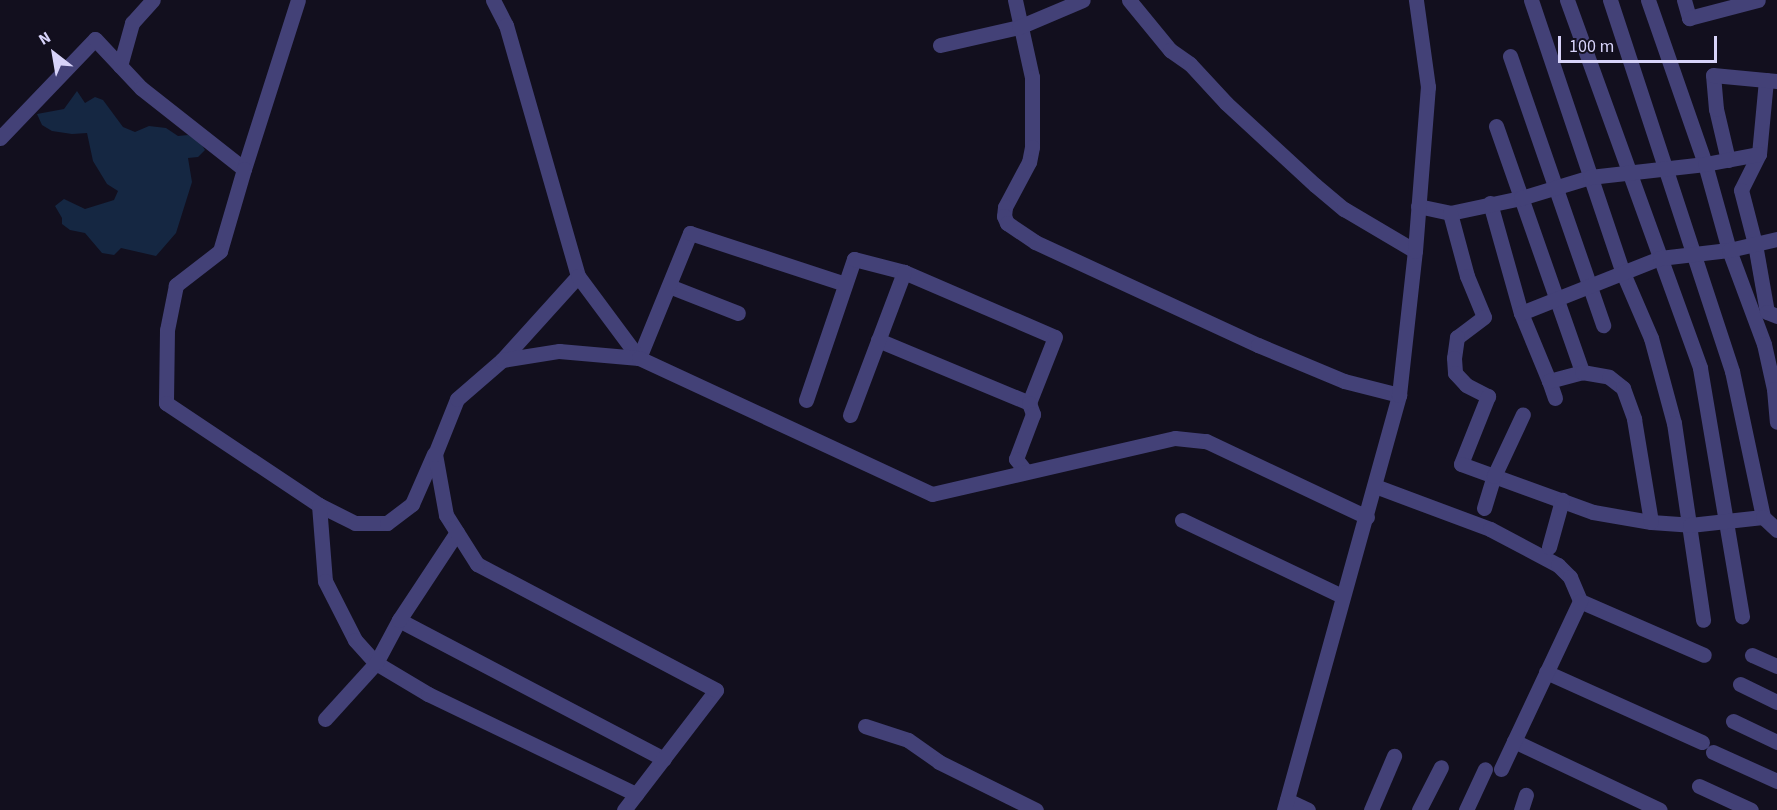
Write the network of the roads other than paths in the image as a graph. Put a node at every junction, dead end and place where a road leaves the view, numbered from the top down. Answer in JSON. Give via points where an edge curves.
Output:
{"nodes":[{"id":1,"x":153,"y":0,"type":"edge"},
{"id":2,"x":298,"y":0,"type":"edge"},
{"id":3,"x":493,"y":0,"type":"edge"},
{"id":4,"x":1015,"y":0,"type":"edge"},
{"id":5,"x":1083,"y":0,"type":"edge"},
{"id":6,"x":1130,"y":0,"type":"edge"},
{"id":7,"x":1416,"y":0,"type":"edge"},
{"id":8,"x":1531,"y":0,"type":"edge"},
{"id":9,"x":1568,"y":0,"type":"edge"},
{"id":10,"x":1610,"y":0,"type":"edge"},
{"id":11,"x":1648,"y":0,"type":"edge"},
{"id":12,"x":1684,"y":0,"type":"edge"},
{"id":13,"x":1758,"y":0,"type":"edge"},
{"id":14,"x":1019,"y":27,"type":"junction"},
{"id":15,"x":940,"y":45,"type":"dead end"},
{"id":16,"x":1510,"y":56,"type":"dead end"},
{"id":17,"x":120,"y":66,"type":"junction"},
{"id":18,"x":1772,"y":81,"type":"edge"},
{"id":19,"x":1496,"y":126,"type":"dead end"},
{"id":20,"x":0,"y":138,"type":"edge"},
{"id":21,"x":1759,"y":154,"type":"junction"},
{"id":22,"x":1728,"y":160,"type":"junction"},
{"id":23,"x":1705,"y":164,"type":"junction"},
{"id":24,"x":244,"y":169,"type":"junction"},
{"id":25,"x":1667,"y":169,"type":"junction"},
{"id":26,"x":1632,"y":173,"type":"junction"},
{"id":27,"x":1590,"y":177,"type":"junction"},
{"id":28,"x":1556,"y":188,"type":"junction"},
{"id":29,"x":1521,"y":198,"type":"junction"},
{"id":30,"x":1490,"y":203,"type":"junction"},
{"id":31,"x":1418,"y":206,"type":"junction"},
{"id":32,"x":1450,"y":213,"type":"junction"},
{"id":33,"x":1777,"y":239,"type":"edge"},
{"id":34,"x":1755,"y":244,"type":"junction"},
{"id":35,"x":1730,"y":250,"type":"junction"},
{"id":36,"x":1415,"y":251,"type":"junction"},
{"id":37,"x":1694,"y":253,"type":"junction"},
{"id":38,"x":1660,"y":258,"type":"junction"},
{"id":39,"x":904,"y":272,"type":"junction"},
{"id":40,"x":1623,"y":273,"type":"junction"},
{"id":41,"x":578,"y":276,"type":"junction"},
{"id":42,"x":844,"y":284,"type":"junction"},
{"id":43,"x":669,"y":286,"type":"junction"},
{"id":44,"x":1589,"y":286,"type":"junction"},
{"id":45,"x":1555,"y":300,"type":"junction"},
{"id":46,"x":738,"y":313,"type":"dead end"},
{"id":47,"x":1521,"y":313,"type":"junction"},
{"id":48,"x":1777,"y":316,"type":"edge"},
{"id":49,"x":1603,"y":325,"type":"dead end"},
{"id":50,"x":878,"y":340,"type":"junction"},
{"id":51,"x":1771,"y":347,"type":"edge"},
{"id":52,"x":639,"y":358,"type":"junction"},
{"id":53,"x":502,"y":360,"type":"junction"},
{"id":54,"x":1582,"y":372,"type":"junction"},
{"id":55,"x":1549,"y":381,"type":"junction"},
{"id":56,"x":1776,"y":390,"type":"edge"},
{"id":57,"x":1399,"y":395,"type":"junction"},
{"id":58,"x":1555,"y":398,"type":"dead end"},
{"id":59,"x":806,"y":400,"type":"dead end"},
{"id":60,"x":1029,"y":403,"type":"junction"},
{"id":61,"x":1523,"y":414,"type":"dead end"},
{"id":62,"x":850,"y":415,"type":"dead end"},
{"id":63,"x":1777,"y":422,"type":"edge"},
{"id":64,"x":435,"y":454,"type":"junction"},
{"id":65,"x":1026,"y":472,"type":"junction"},
{"id":66,"x":1494,"y":476,"type":"junction"},
{"id":67,"x":1375,"y":486,"type":"junction"},
{"id":68,"x":1562,"y":501,"type":"junction"},
{"id":69,"x":319,"y":505,"type":"junction"},
{"id":70,"x":1484,"y":508,"type":"dead end"},
{"id":71,"x":1366,"y":517,"type":"junction"},
{"id":72,"x":1182,"y":520,"type":"dead end"},
{"id":73,"x":1724,"y":521,"type":"junction"},
{"id":74,"x":1772,"y":521,"type":"edge"},
{"id":75,"x":1651,"y":522,"type":"junction"},
{"id":76,"x":1690,"y":525,"type":"junction"},
{"id":77,"x":457,"y":532,"type":"junction"},
{"id":78,"x":1549,"y":547,"type":"dead end"},
{"id":79,"x":1342,"y":596,"type":"junction"},
{"id":80,"x":1581,"y":601,"type":"junction"},
{"id":81,"x":1742,"y":616,"type":"dead end"},
{"id":82,"x":399,"y":620,"type":"junction"},
{"id":83,"x":1703,"y":620,"type":"dead end"},
{"id":84,"x":1704,"y":655,"type":"dead end"},
{"id":85,"x":1752,"y":655,"type":"dead end"},
{"id":86,"x":376,"y":663,"type":"junction"},
{"id":87,"x":1777,"y":666,"type":"edge"},
{"id":88,"x":1546,"y":672,"type":"junction"},
{"id":89,"x":1740,"y":684,"type":"dead end"},
{"id":90,"x":1777,"y":702,"type":"edge"},
{"id":91,"x":325,"y":719,"type":"dead end"},
{"id":92,"x":1733,"y":721,"type":"dead end"},
{"id":93,"x":865,"y":726,"type":"dead end"},
{"id":94,"x":1514,"y":741,"type":"junction"},
{"id":95,"x":1777,"y":742,"type":"edge"},
{"id":96,"x":1394,"y":756,"type":"dead end"},
{"id":97,"x":664,"y":759,"type":"junction"},
{"id":98,"x":1441,"y":768,"type":"dead end"},
{"id":99,"x":1485,"y":769,"type":"dead end"},
{"id":100,"x":1501,"y":769,"type":"dead end"},
{"id":101,"x":1777,"y":781,"type":"edge"},
{"id":102,"x":1699,"y":786,"type":"dead end"},
{"id":103,"x":636,"y":794,"type":"junction"},
{"id":104,"x":1526,"y":795,"type":"dead end"},
{"id":105,"x":1285,"y":805,"type":"edge"},
{"id":106,"x":624,"y":810,"type":"edge"},
{"id":107,"x":1036,"y":810,"type":"edge"},
{"id":108,"x":1308,"y":810,"type":"edge"},
{"id":109,"x":1371,"y":810,"type":"edge"},
{"id":110,"x":1419,"y":810,"type":"edge"},
{"id":111,"x":1466,"y":810,"type":"edge"},
{"id":112,"x":1521,"y":810,"type":"edge"},
{"id":113,"x":1660,"y":810,"type":"edge"},
{"id":114,"x":1752,"y":810,"type":"edge"}],
"edges":[{"from":1,"to":17,"type":"street","via":[[132,23]]},
{"from":2,"to":24,"type":"street"},
{"from":3,"to":41,"type":"street","via":[[506,25]]},
{"from":4,"to":14,"type":"street"},
{"from":5,"to":14,"type":"street"},
{"from":6,"to":36,"type":"street","via":[[1170,50],[1190,64],[1315,185],[1344,209]]},
{"from":7,"to":31,"type":"street","via":[[1428,87]]},
{"from":8,"to":27,"type":"street"},
{"from":9,"to":26,"type":"street"},
{"from":10,"to":25,"type":"street"},
{"from":11,"to":23,"type":"street"},
{"from":12,"to":13,"type":"street","via":[[1689,18]]},
{"from":14,"to":15,"type":"street"},
{"from":14,"to":57,"type":"street","via":[[1032,77],[1032,147],[1029,162],[1005,207],[1007,223],[1035,242],[1257,345],[1344,381]]},
{"from":16,"to":28,"type":"street"},
{"from":17,"to":20,"type":"street","via":[[95,39]]},
{"from":17,"to":24,"type":"street","via":[[141,88]]},
{"from":18,"to":21,"type":"street"},
{"from":18,"to":22,"type":"street","via":[[1713,75]]},
{"from":19,"to":29,"type":"street"},
{"from":21,"to":22,"type":"street"},
{"from":21,"to":34,"type":"street","via":[[1741,190]]},
{"from":22,"to":23,"type":"street"},
{"from":23,"to":25,"type":"street"},
{"from":23,"to":35,"type":"street"},
{"from":24,"to":69,"type":"street","via":[[220,251],[176,285],[166,330],[166,403]]},
{"from":25,"to":26,"type":"street"},
{"from":25,"to":37,"type":"street"},
{"from":26,"to":27,"type":"street"},
{"from":26,"to":38,"type":"street"},
{"from":27,"to":28,"type":"street"},
{"from":27,"to":40,"type":"street"},
{"from":28,"to":29,"type":"street"},
{"from":28,"to":44,"type":"street"},
{"from":29,"to":30,"type":"street"},
{"from":29,"to":45,"type":"street"},
{"from":30,"to":32,"type":"street"},
{"from":30,"to":47,"type":"street"},
{"from":31,"to":32,"type":"street"},
{"from":31,"to":36,"type":"street"},
{"from":32,"to":66,"type":"street","via":[[1467,276],[1484,317],[1457,337],[1455,373],[1466,385],[1488,396],[1461,464]]},
{"from":33,"to":34,"type":"street"},
{"from":34,"to":35,"type":"street"},
{"from":34,"to":48,"type":"street","via":[[1767,312]]},
{"from":35,"to":37,"type":"street"},
{"from":35,"to":51,"type":"street"},
{"from":36,"to":57,"type":"street"},
{"from":37,"to":38,"type":"street"},
{"from":37,"to":74,"type":"street","via":[[1732,371]]},
{"from":38,"to":40,"type":"street"},
{"from":38,"to":73,"type":"street","via":[[1700,368]]},
{"from":39,"to":42,"type":"street","via":[[854,259]]},
{"from":39,"to":50,"type":"street"},
{"from":39,"to":60,"type":"street","via":[[1055,337]]},
{"from":40,"to":44,"type":"street"},
{"from":40,"to":76,"type":"street","via":[[1651,338],[1674,423]]},
{"from":41,"to":52,"type":"street"},
{"from":41,"to":53,"type":"street"},
{"from":42,"to":43,"type":"street","via":[[690,233]]},
{"from":42,"to":59,"type":"street"},
{"from":43,"to":46,"type":"street"},
{"from":43,"to":52,"type":"street"},
{"from":44,"to":45,"type":"street"},
{"from":44,"to":49,"type":"street"},
{"from":45,"to":47,"type":"street"},
{"from":45,"to":54,"type":"street"},
{"from":47,"to":55,"type":"street"},
{"from":50,"to":60,"type":"street"},
{"from":50,"to":62,"type":"street"},
{"from":51,"to":56,"type":"street"},
{"from":52,"to":53,"type":"street","via":[[559,351]]},
{"from":52,"to":65,"type":"street","via":[[932,494]]},
{"from":53,"to":64,"type":"street","via":[[457,399]]},
{"from":54,"to":55,"type":"street"},
{"from":54,"to":75,"type":"street","via":[[1617,380],[1628,398]]},
{"from":55,"to":58,"type":"street"},
{"from":56,"to":63,"type":"street"},
{"from":57,"to":67,"type":"street"},
{"from":60,"to":65,"type":"street","via":[[1033,414],[1016,459]]},
{"from":61,"to":66,"type":"street"},
{"from":64,"to":69,"type":"street","via":[[412,504],[387,523],[355,523]]},
{"from":64,"to":77,"type":"street","via":[[446,515]]},
{"from":65,"to":71,"type":"street","via":[[1175,438],[1206,441]]},
{"from":66,"to":68,"type":"street"},
{"from":66,"to":70,"type":"street"},
{"from":67,"to":71,"type":"street"},
{"from":67,"to":80,"type":"street","via":[[1490,529],[1558,565],[1570,577]]},
{"from":68,"to":75,"type":"street","via":[[1593,512]]},
{"from":68,"to":78,"type":"street"},
{"from":69,"to":86,"type":"street","via":[[325,581],[355,640]]},
{"from":71,"to":79,"type":"street"},
{"from":72,"to":79,"type":"street"},
{"from":73,"to":74,"type":"street"},
{"from":73,"to":76,"type":"street"},
{"from":73,"to":81,"type":"street"},
{"from":75,"to":76,"type":"street"},
{"from":76,"to":83,"type":"street"},
{"from":77,"to":82,"type":"street"},
{"from":77,"to":97,"type":"street","via":[[477,564],[716,690]]},
{"from":79,"to":105,"type":"street"},
{"from":80,"to":84,"type":"street"},
{"from":80,"to":88,"type":"street"},
{"from":82,"to":86,"type":"street"},
{"from":82,"to":97,"type":"street"},
{"from":85,"to":87,"type":"street"},
{"from":86,"to":91,"type":"street"},
{"from":86,"to":103,"type":"street","via":[[428,694]]},
{"from":88,"to":94,"type":"street"},
{"from":88,"to":101,"type":"street"},
{"from":89,"to":90,"type":"street"},
{"from":92,"to":95,"type":"street"},
{"from":93,"to":107,"type":"street","via":[[908,740],[953,770]]},
{"from":94,"to":100,"type":"street"},
{"from":94,"to":113,"type":"street"},
{"from":96,"to":109,"type":"street"},
{"from":97,"to":103,"type":"street"},
{"from":98,"to":110,"type":"street"},
{"from":99,"to":111,"type":"street"},
{"from":102,"to":114,"type":"street"},
{"from":103,"to":106,"type":"street"},
{"from":104,"to":112,"type":"street"},
{"from":105,"to":108,"type":"street"}]}
